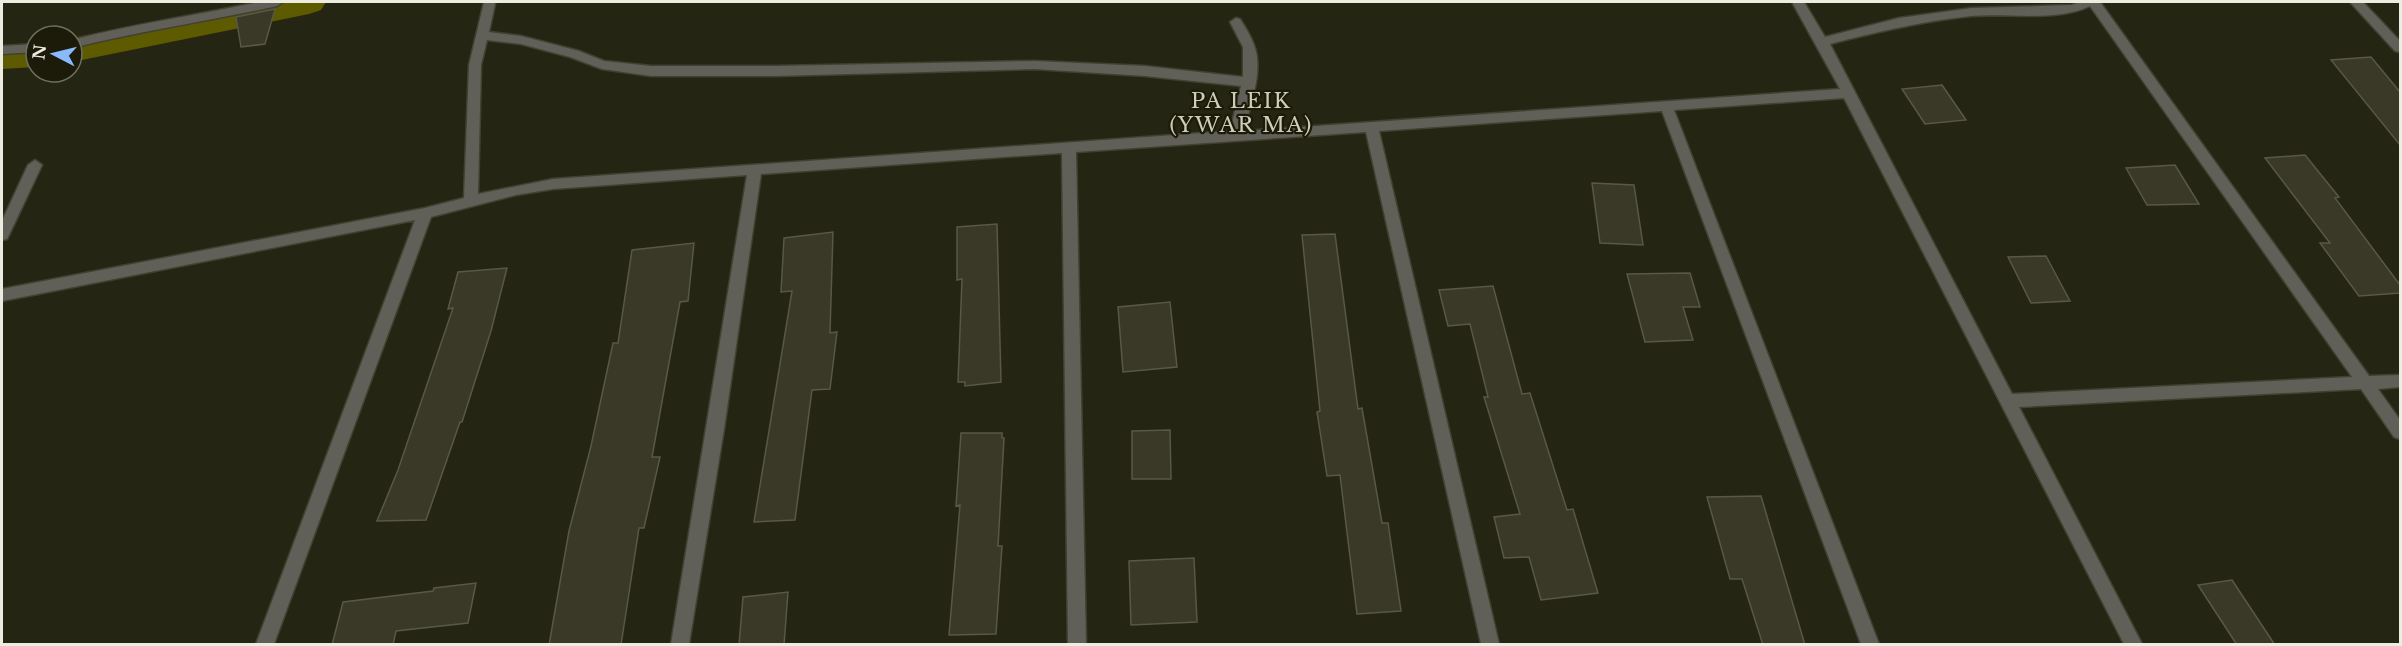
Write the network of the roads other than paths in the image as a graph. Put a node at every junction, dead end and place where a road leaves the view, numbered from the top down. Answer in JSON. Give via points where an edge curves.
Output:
{"nodes":[{"id":1,"x":278,"y":2,"type":"edge"},
{"id":2,"x":1798,"y":2,"type":"edge"},
{"id":3,"x":2088,"y":2,"type":"edge"},
{"id":4,"x":2094,"y":2,"type":"edge"},
{"id":5,"x":2356,"y":2,"type":"edge"},
{"id":6,"x":489,"y":4,"type":"dead end"},
{"id":7,"x":1236,"y":22,"type":"dead end"},
{"id":8,"x":482,"y":35,"type":"junction"},
{"id":9,"x":84,"y":41,"type":"edge"},
{"id":10,"x":1822,"y":42,"type":"junction"},
{"id":11,"x":2400,"y":48,"type":"edge"},
{"id":12,"x":24,"y":49,"type":"edge"},
{"id":13,"x":2,"y":50,"type":"edge"},
{"id":14,"x":1248,"y":82,"type":"junction"},
{"id":15,"x":1848,"y":93,"type":"junction"},
{"id":16,"x":1666,"y":105,"type":"junction"},
{"id":17,"x":1371,"y":126,"type":"junction"},
{"id":18,"x":1236,"y":136,"type":"junction"},
{"id":19,"x":1069,"y":148,"type":"junction"},
{"id":20,"x":35,"y":165,"type":"dead end"},
{"id":21,"x":755,"y":171,"type":"junction"},
{"id":22,"x":471,"y":201,"type":"junction"},
{"id":23,"x":425,"y":213,"type":"junction"},
{"id":24,"x":2,"y":235,"type":"edge"},
{"id":25,"x":2,"y":295,"type":"edge"},
{"id":26,"x":2400,"y":381,"type":"edge"},
{"id":27,"x":2366,"y":383,"type":"junction"},
{"id":28,"x":2008,"y":401,"type":"junction"},
{"id":29,"x":2400,"y":432,"type":"edge"},
{"id":30,"x":265,"y":645,"type":"edge"},
{"id":31,"x":680,"y":645,"type":"edge"},
{"id":32,"x":1077,"y":645,"type":"edge"},
{"id":33,"x":1491,"y":645,"type":"edge"},
{"id":34,"x":1870,"y":645,"type":"edge"},
{"id":35,"x":2133,"y":645,"type":"edge"}],
"edges":[{"from":1,"to":9,"type":"street"},
{"from":2,"to":10,"type":"street"},
{"from":3,"to":10,"type":"street","via":[[2074,9],[1972,12],[1910,21]]},
{"from":4,"to":27,"type":"street"},
{"from":5,"to":11,"type":"street"},
{"from":6,"to":8,"type":"street"},
{"from":7,"to":14,"type":"street","via":[[1249,47]]},
{"from":8,"to":14,"type":"street","via":[[520,40],[602,65],[651,71],[1035,65]]},
{"from":8,"to":22,"type":"street","via":[[474,74]]},
{"from":10,"to":15,"type":"street"},
{"from":12,"to":13,"type":"street"},
{"from":14,"to":18,"type":"street"},
{"from":15,"to":16,"type":"street"},
{"from":15,"to":28,"type":"street"},
{"from":16,"to":17,"type":"street"},
{"from":16,"to":34,"type":"street"},
{"from":17,"to":18,"type":"street"},
{"from":17,"to":33,"type":"street"},
{"from":18,"to":19,"type":"street"},
{"from":19,"to":21,"type":"street"},
{"from":19,"to":32,"type":"street"},
{"from":20,"to":24,"type":"street"},
{"from":21,"to":22,"type":"street","via":[[553,184]]},
{"from":21,"to":31,"type":"street"},
{"from":22,"to":23,"type":"street"},
{"from":23,"to":25,"type":"street"},
{"from":23,"to":30,"type":"street"},
{"from":26,"to":27,"type":"street"},
{"from":27,"to":28,"type":"street"},
{"from":27,"to":29,"type":"street"},
{"from":28,"to":35,"type":"street"}]}
